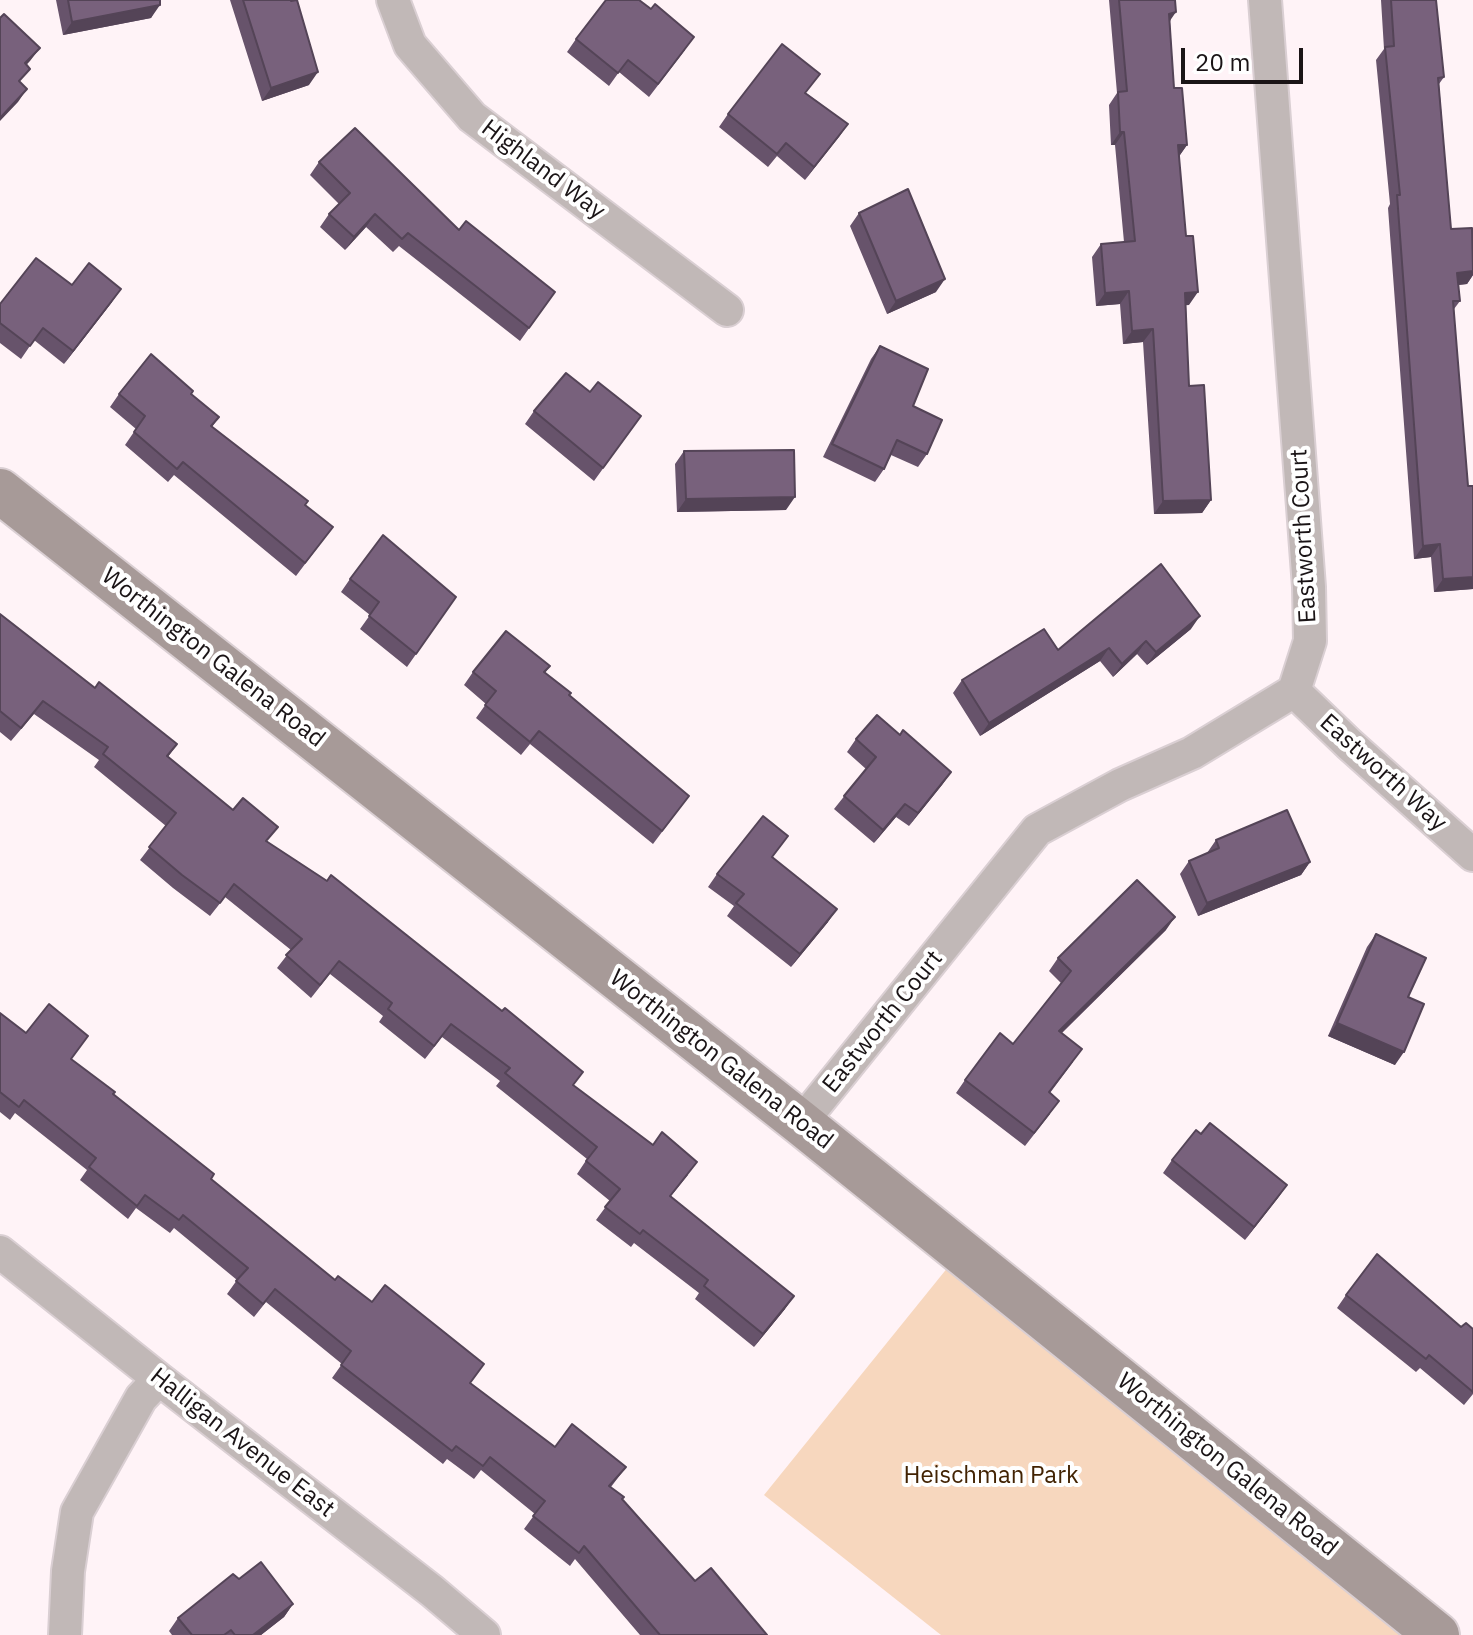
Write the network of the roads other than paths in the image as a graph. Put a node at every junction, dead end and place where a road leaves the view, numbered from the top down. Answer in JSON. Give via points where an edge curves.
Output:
{"nodes":[{"id":1,"x":393,"y":0,"type":"edge"},
{"id":2,"x":1265,"y":0,"type":"edge"},
{"id":3,"x":727,"y":310,"type":"dead end"},
{"id":4,"x":0,"y":491,"type":"edge"},
{"id":5,"x":1294,"y":691,"type":"junction"},
{"id":6,"x":1473,"y":855,"type":"edge"},
{"id":7,"x":801,"y":1123,"type":"junction"},
{"id":8,"x":0,"y":1252,"type":"edge"},
{"id":9,"x":159,"y":1379,"type":"junction"},
{"id":10,"x":65,"y":1635,"type":"edge"},
{"id":11,"x":484,"y":1635,"type":"edge"},
{"id":12,"x":1437,"y":1635,"type":"edge"}],
"edges":[{"from":1,"to":3,"type":"street","name":"Highland Way","via":[[410,45],[472,117]]},
{"from":2,"to":5,"type":"street","name":"Eastworth Court","via":[[1309,587],[1310,641]]},
{"from":4,"to":7,"type":"street","name":"Worthington Galena Road"},
{"from":5,"to":6,"type":"street","name":"Eastworth Way"},
{"from":5,"to":7,"type":"street","name":"Eastworth Court","via":[[1192,753],[1037,830]]},
{"from":7,"to":12,"type":"street","name":"Worthington Galena Road"},
{"from":8,"to":9,"type":"street","name":"Halligan Avenue East"},
{"from":9,"to":10,"type":"street","via":[[141,1398],[77,1512]]},
{"from":9,"to":11,"type":"street","name":"Halligan Avenue East"}]}
